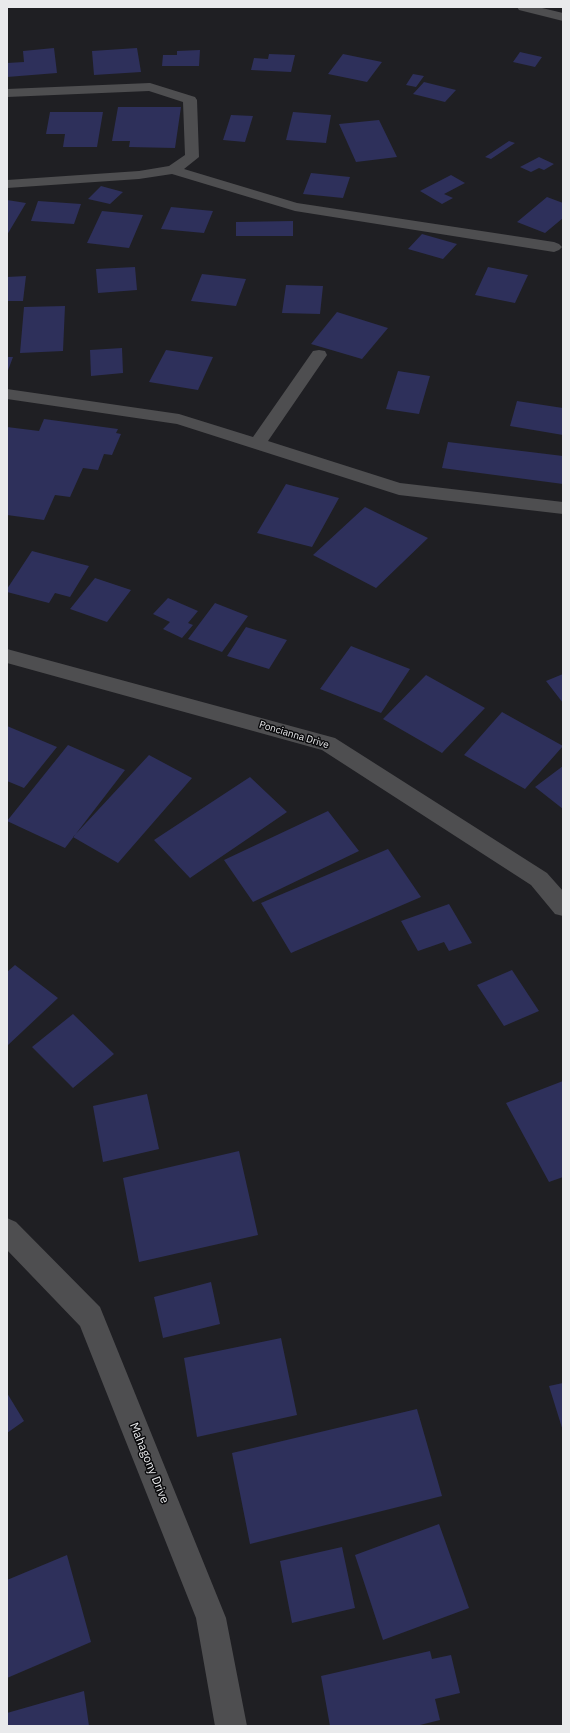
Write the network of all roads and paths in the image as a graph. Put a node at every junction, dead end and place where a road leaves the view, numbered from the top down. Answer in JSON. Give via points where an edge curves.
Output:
{"nodes":[{"id":1,"x":523,"y":7,"type":"edge"},
{"id":2,"x":563,"y":17,"type":"edge"},
{"id":3,"x":7,"y":93,"type":"edge"},
{"id":4,"x":172,"y":170,"type":"junction"},
{"id":5,"x":7,"y":184,"type":"edge"},
{"id":6,"x":554,"y":247,"type":"dead end"},
{"id":7,"x":319,"y":355,"type":"dead end"},
{"id":8,"x":7,"y":394,"type":"edge"},
{"id":9,"x":257,"y":444,"type":"junction"},
{"id":10,"x":563,"y":508,"type":"edge"},
{"id":11,"x":7,"y":656,"type":"edge"},
{"id":12,"x":563,"y":907,"type":"edge"},
{"id":13,"x":7,"y":1231,"type":"edge"},
{"id":14,"x":231,"y":1726,"type":"edge"}],
"edges":[{"from":1,"to":2,"type":"street"},
{"from":3,"to":4,"type":"street","via":[[150,87],[190,100],[192,157]]},
{"from":4,"to":5,"type":"street","via":[[139,176]]},
{"from":4,"to":6,"type":"street","via":[[295,207]]},
{"from":7,"to":9,"type":"street"},
{"from":8,"to":9,"type":"street","via":[[179,419]]},
{"from":9,"to":10,"type":"street","via":[[399,489]]},
{"from":11,"to":12,"type":"street","name":"Poncianna Drive","via":[[328,744],[539,879]]},
{"from":13,"to":14,"type":"street","name":"Mahagony Drive","via":[[90,1317],[211,1618]]}]}
